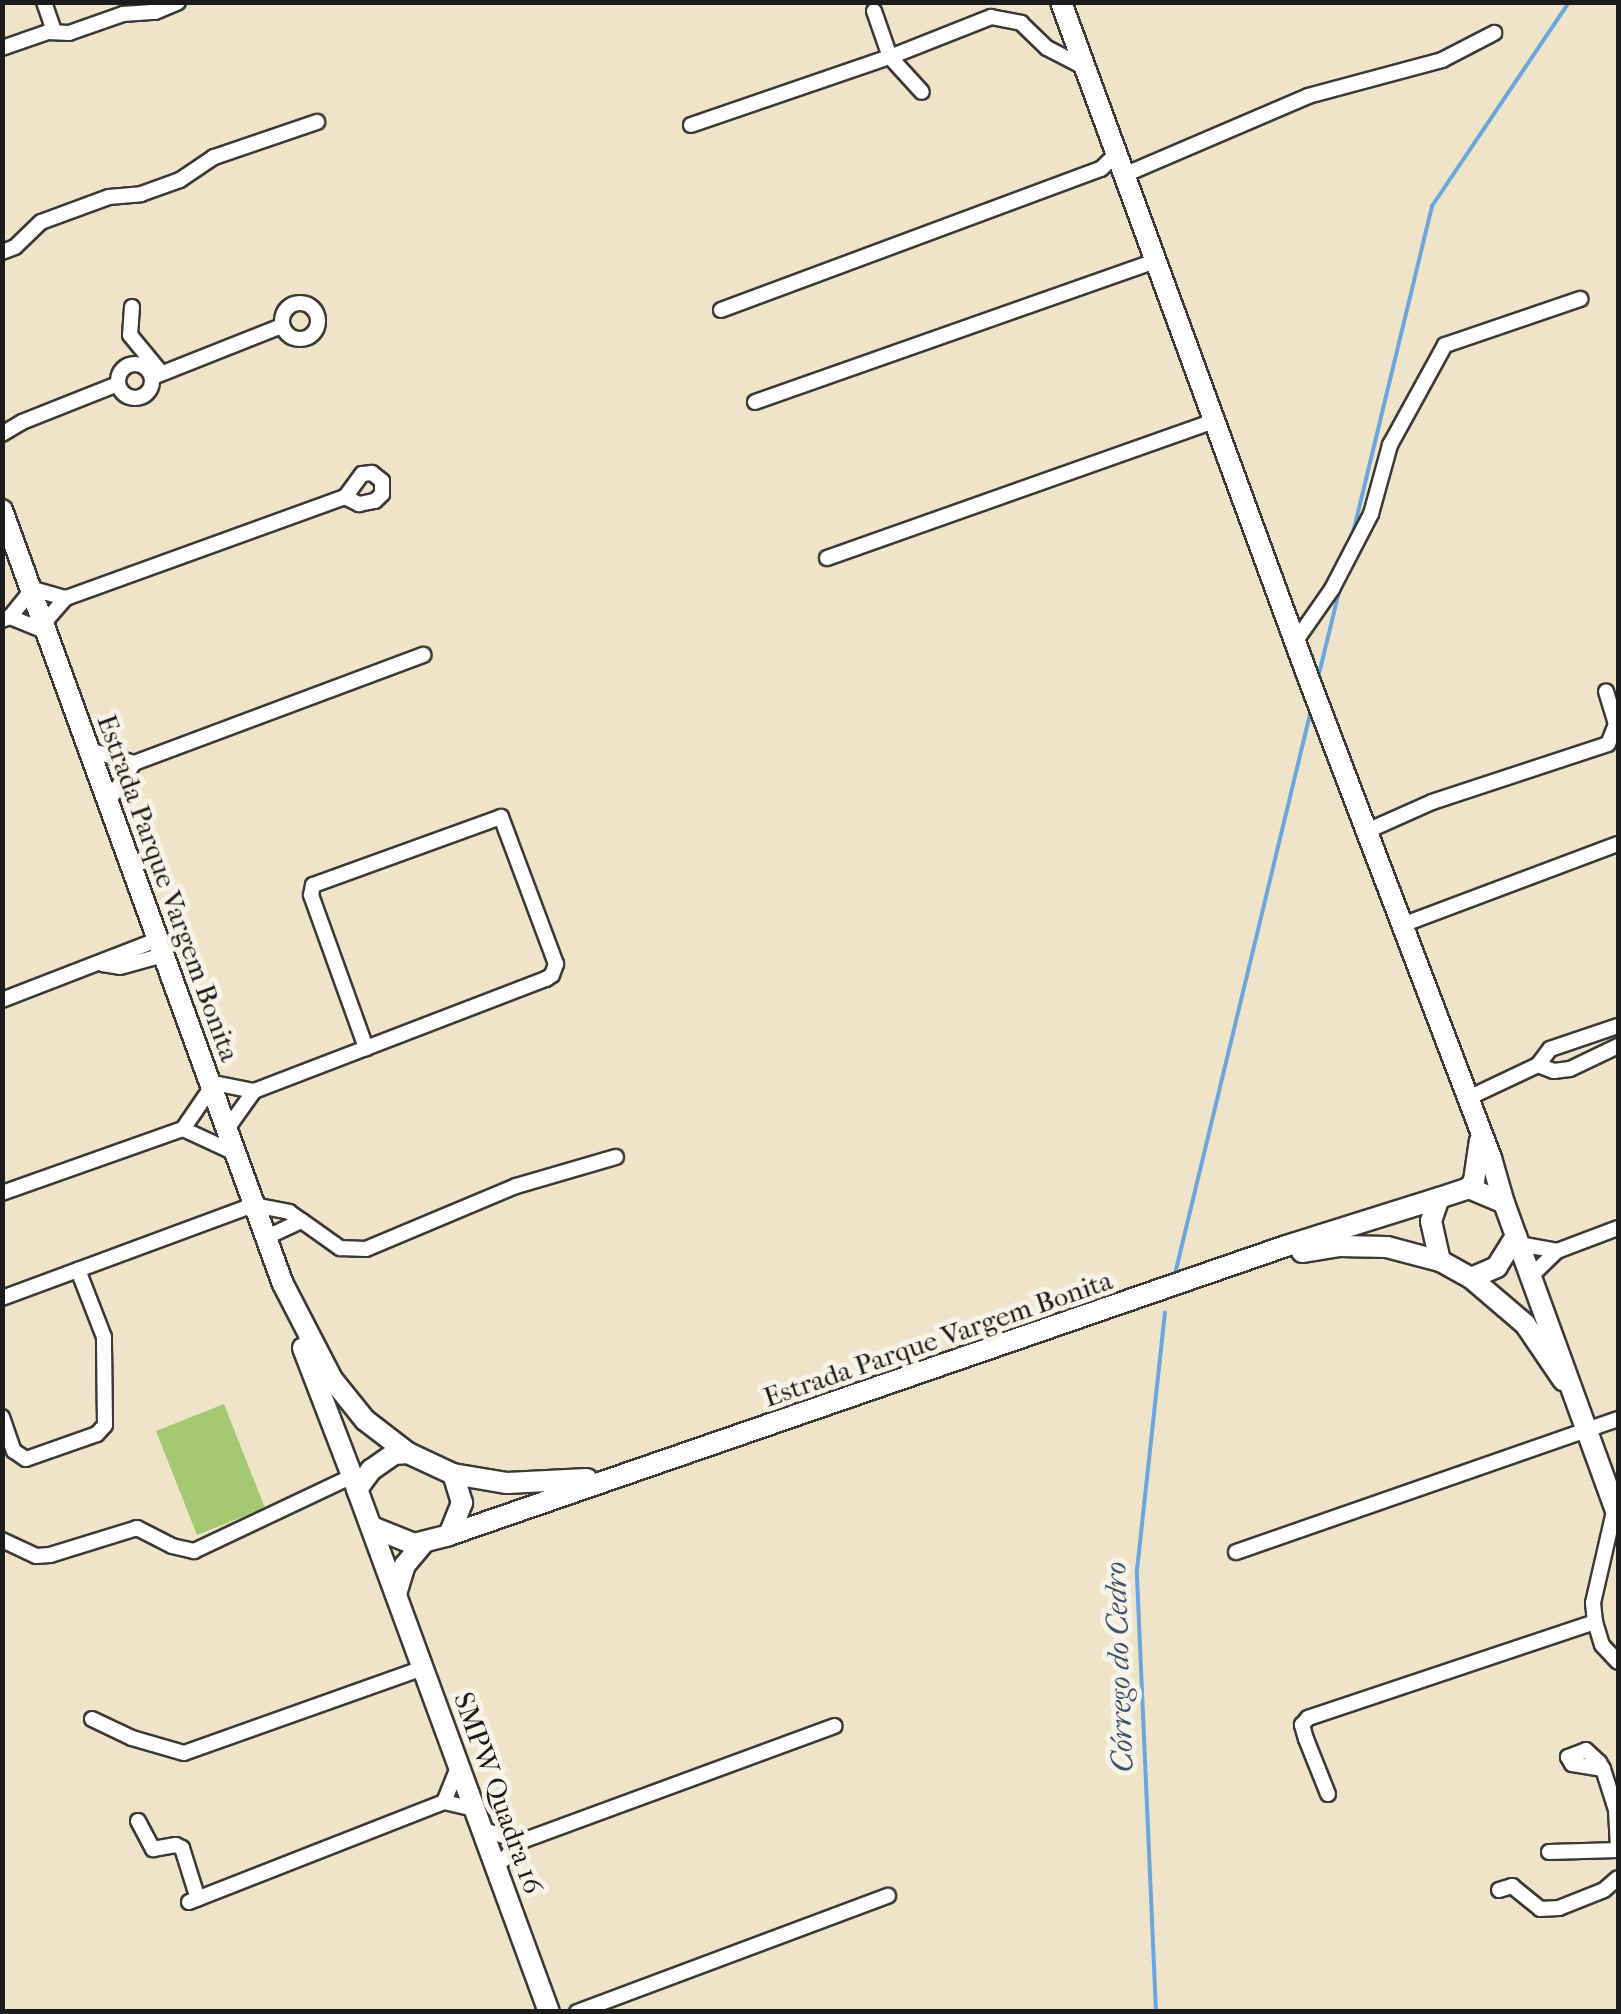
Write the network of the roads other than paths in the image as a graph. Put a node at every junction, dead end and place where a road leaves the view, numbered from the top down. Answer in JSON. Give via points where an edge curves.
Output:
{"nodes":[{"id":1,"x":44,"y":2,"type":"edge"},
{"id":2,"x":178,"y":2,"type":"edge"},
{"id":3,"x":1064,"y":3,"type":"edge"},
{"id":4,"x":874,"y":11,"type":"dead end"},
{"id":5,"x":54,"y":31,"type":"junction"},
{"id":6,"x":1494,"y":33,"type":"dead end"},
{"id":7,"x":2,"y":48,"type":"edge"},
{"id":8,"x":890,"y":58,"type":"junction"},
{"id":9,"x":1084,"y":66,"type":"junction"},
{"id":10,"x":922,"y":92,"type":"dead end"},
{"id":11,"x":318,"y":122,"type":"dead end"},
{"id":12,"x":691,"y":125,"type":"dead end"},
{"id":13,"x":1109,"y":162,"type":"junction"},
{"id":14,"x":1125,"y":176,"type":"junction"},
{"id":15,"x":2,"y":252,"type":"edge"},
{"id":16,"x":1154,"y":261,"type":"junction"},
{"id":17,"x":1580,"y":299,"type":"dead end"},
{"id":18,"x":132,"y":307,"type":"dead end"},
{"id":19,"x":720,"y":310,"type":"dead end"},
{"id":20,"x":282,"y":326,"type":"dead end"},
{"id":21,"x":157,"y":375,"type":"junction"},
{"id":22,"x":118,"y":384,"type":"junction"},
{"id":23,"x":755,"y":402,"type":"dead end"},
{"id":24,"x":1213,"y":421,"type":"junction"},
{"id":25,"x":22,"y":422,"type":"junction"},
{"id":26,"x":2,"y":425,"type":"edge"},
{"id":27,"x":2,"y":434,"type":"edge"},
{"id":28,"x":345,"y":497,"type":"dead end"},
{"id":29,"x":2,"y":510,"type":"edge"},
{"id":30,"x":827,"y":558,"type":"dead end"},
{"id":31,"x":30,"y":590,"type":"junction"},
{"id":32,"x":66,"y":598,"type":"junction"},
{"id":33,"x":6,"y":619,"type":"edge"},
{"id":34,"x":44,"y":628,"type":"junction"},
{"id":35,"x":1295,"y":642,"type":"junction"},
{"id":36,"x":423,"y":655,"type":"dead end"},
{"id":37,"x":1606,"y":691,"type":"dead end"},
{"id":38,"x":89,"y":750,"type":"junction"},
{"id":39,"x":134,"y":762,"type":"junction"},
{"id":40,"x":108,"y":802,"type":"junction"},
{"id":41,"x":1366,"y":831,"type":"junction"},
{"id":42,"x":1618,"y":844,"type":"edge"},
{"id":43,"x":1402,"y":926,"type":"junction"},
{"id":44,"x":160,"y":947,"type":"junction"},
{"id":45,"x":2,"y":1000,"type":"edge"},
{"id":46,"x":1618,"y":1026,"type":"edge"},
{"id":47,"x":1618,"y":1046,"type":"edge"},
{"id":48,"x":366,"y":1048,"type":"junction"},
{"id":49,"x":1538,"y":1065,"type":"junction"},
{"id":50,"x":210,"y":1085,"type":"junction"},
{"id":51,"x":254,"y":1091,"type":"junction"},
{"id":52,"x":1466,"y":1098,"type":"junction"},
{"id":53,"x":183,"y":1129,"type":"junction"},
{"id":54,"x":226,"y":1129,"type":"junction"},
{"id":55,"x":1479,"y":1132,"type":"junction"},
{"id":56,"x":235,"y":1154,"type":"junction"},
{"id":57,"x":616,"y":1157,"type":"dead end"},
{"id":58,"x":1469,"y":1188,"type":"junction"},
{"id":59,"x":2,"y":1192,"type":"edge"},
{"id":60,"x":1439,"y":1198,"type":"junction"},
{"id":61,"x":1504,"y":1203,"type":"junction"},
{"id":62,"x":254,"y":1205,"type":"junction"},
{"id":63,"x":302,"y":1220,"type":"junction"},
{"id":64,"x":1618,"y":1228,"type":"edge"},
{"id":65,"x":267,"y":1237,"type":"junction"},
{"id":66,"x":1518,"y":1240,"type":"junction"},
{"id":67,"x":1556,"y":1251,"type":"junction"},
{"id":68,"x":1265,"y":1257,"type":"junction"},
{"id":69,"x":1440,"y":1261,"type":"junction"},
{"id":70,"x":78,"y":1270,"type":"junction"},
{"id":71,"x":1531,"y":1276,"type":"junction"},
{"id":72,"x":1471,"y":1278,"type":"junction"},
{"id":73,"x":283,"y":1284,"type":"junction"},
{"id":74,"x":2,"y":1298,"type":"edge"},
{"id":75,"x":2,"y":1417,"type":"edge"},
{"id":76,"x":1618,"y":1420,"type":"edge"},
{"id":77,"x":1588,"y":1436,"type":"junction"},
{"id":78,"x":408,"y":1453,"type":"junction"},
{"id":79,"x":453,"y":1474,"type":"junction"},
{"id":80,"x":629,"y":1474,"type":"junction"},
{"id":81,"x":355,"y":1482,"type":"junction"},
{"id":82,"x":1617,"y":1512,"type":"edge"},
{"id":83,"x":372,"y":1527,"type":"junction"},
{"id":84,"x":449,"y":1536,"type":"junction"},
{"id":85,"x":2,"y":1540,"type":"edge"},
{"id":86,"x":424,"y":1542,"type":"junction"},
{"id":87,"x":1236,"y":1552,"type":"dead end"},
{"id":88,"x":396,"y":1594,"type":"junction"},
{"id":89,"x":1595,"y":1622,"type":"junction"},
{"id":90,"x":1618,"y":1662,"type":"edge"},
{"id":91,"x":423,"y":1668,"type":"junction"},
{"id":92,"x":92,"y":1719,"type":"dead end"},
{"id":93,"x":835,"y":1726,"type":"dead end"},
{"id":94,"x":458,"y":1767,"type":"junction"},
{"id":95,"x":1603,"y":1770,"type":"dead end"},
{"id":96,"x":1328,"y":1794,"type":"dead end"},
{"id":97,"x":444,"y":1802,"type":"junction"},
{"id":98,"x":474,"y":1809,"type":"junction"},
{"id":99,"x":138,"y":1821,"type":"dead end"},
{"id":100,"x":482,"y":1830,"type":"junction"},
{"id":101,"x":522,"y":1840,"type":"junction"},
{"id":102,"x":1618,"y":1848,"type":"edge"},
{"id":103,"x":1549,"y":1852,"type":"dead end"},
{"id":104,"x":496,"y":1867,"type":"junction"},
{"id":105,"x":1618,"y":1878,"type":"edge"},
{"id":106,"x":1499,"y":1890,"type":"dead end"},
{"id":107,"x":888,"y":1896,"type":"dead end"},
{"id":108,"x":544,"y":2008,"type":"edge"},
{"id":109,"x":575,"y":2012,"type":"edge"}],
"edges":[{"from":1,"to":5,"type":"street"},
{"from":2,"to":5,"type":"street","via":[[69,33]]},
{"from":3,"to":9,"type":"main road"},
{"from":4,"to":8,"type":"street"},
{"from":5,"to":7,"type":"street"},
{"from":6,"to":14,"type":"street","via":[[1442,60],[1308,96]]},
{"from":8,"to":9,"type":"street","via":[[1001,16]]},
{"from":8,"to":10,"type":"street"},
{"from":8,"to":12,"type":"street"},
{"from":9,"to":13,"type":"main road"},
{"from":11,"to":15,"type":"street","via":[[214,157],[180,180],[41,222]]},
{"from":13,"to":14,"type":"main road"},
{"from":13,"to":19,"type":"street"},
{"from":14,"to":16,"type":"main road"},
{"from":16,"to":23,"type":"street"},
{"from":16,"to":24,"type":"main road"},
{"from":17,"to":35,"type":"street","via":[[1446,345],[1390,445],[1372,514]]},
{"from":18,"to":21,"type":"street","via":[[130,335]]},
{"from":20,"to":21,"type":"street"},
{"from":21,"to":22,"type":"street","via":[[127,366]]},
{"from":21,"to":22,"type":"street","via":[[144,397],[122,394]]},
{"from":22,"to":25,"type":"street"},
{"from":24,"to":30,"type":"street"},
{"from":24,"to":35,"type":"main road"},
{"from":25,"to":26,"type":"street"},
{"from":25,"to":27,"type":"street"},
{"from":28,"to":32,"type":"street"},
{"from":29,"to":31,"type":"main road","name":"Estrada Parque Vargem Bonita"},
{"from":31,"to":32,"type":"street"},
{"from":31,"to":33,"type":"street"},
{"from":31,"to":34,"type":"main road","name":"Estrada Parque Vargem Bonita"},
{"from":32,"to":34,"type":"street"},
{"from":33,"to":34,"type":"street"},
{"from":34,"to":38,"type":"main road","name":"Estrada Parque Vargem Bonita"},
{"from":35,"to":41,"type":"main road"},
{"from":36,"to":39,"type":"street"},
{"from":37,"to":41,"type":"street","via":[[1616,724],[1608,744]]},
{"from":38,"to":39,"type":"street"},
{"from":38,"to":40,"type":"main road","name":"Estrada Parque Vargem Bonita"},
{"from":39,"to":40,"type":"street"},
{"from":40,"to":44,"type":"main road","name":"Estrada Parque Vargem Bonita"},
{"from":41,"to":43,"type":"main road"},
{"from":42,"to":43,"type":"street"},
{"from":43,"to":52,"type":"main road"},
{"from":44,"to":45,"type":"street","via":[[117,954]]},
{"from":44,"to":50,"type":"main road","name":"Estrada Parque Vargem Bonita"},
{"from":46,"to":49,"type":"street","via":[[1550,1050]]},
{"from":47,"to":49,"type":"street","via":[[1570,1069]]},
{"from":48,"to":48,"type":"street","via":[[555,972],[501,816],[313,885]]},
{"from":48,"to":51,"type":"street"},
{"from":49,"to":52,"type":"street"},
{"from":50,"to":51,"type":"street"},
{"from":50,"to":53,"type":"street"},
{"from":50,"to":54,"type":"main road","name":"Estrada Parque Vargem Bonita"},
{"from":51,"to":54,"type":"street"},
{"from":52,"to":55,"type":"main road"},
{"from":53,"to":56,"type":"street"},
{"from":53,"to":59,"type":"street"},
{"from":54,"to":56,"type":"main road","name":"Estrada Parque Vargem Bonita"},
{"from":55,"to":58,"type":"main road","via":[[1480,1164]]},
{"from":55,"to":61,"type":"main road"},
{"from":56,"to":62,"type":"main road","name":"Estrada Parque Vargem Bonita"},
{"from":57,"to":63,"type":"street","via":[[516,1186],[366,1249],[340,1248]]},
{"from":58,"to":60,"type":"main road"},
{"from":58,"to":61,"type":"main road"},
{"from":60,"to":68,"type":"main road","name":"Estrada Parque Vargem Bonita"},
{"from":60,"to":69,"type":"main road","via":[[1431,1231]]},
{"from":61,"to":66,"type":"main road"},
{"from":62,"to":63,"type":"street"},
{"from":62,"to":65,"type":"main road","name":"Estrada Parque Vargem Bonita"},
{"from":62,"to":70,"type":"street"},
{"from":63,"to":65,"type":"street"},
{"from":64,"to":67,"type":"street"},
{"from":65,"to":73,"type":"main road","name":"Estrada Parque Vargem Bonita"},
{"from":66,"to":67,"type":"street"},
{"from":66,"to":71,"type":"main road"},
{"from":66,"to":72,"type":"main road","via":[[1497,1267]]},
{"from":67,"to":71,"type":"street"},
{"from":68,"to":69,"type":"main road","name":"Estrada Parque Vargem Bonita","via":[[1362,1245]]},
{"from":68,"to":80,"type":"main road","name":"Estrada Parque Vargem Bonita"},
{"from":69,"to":72,"type":"main road"},
{"from":70,"to":74,"type":"street"},
{"from":70,"to":75,"type":"street","via":[[105,1340],[105,1425],[97,1434],[26,1459],[14,1451]]},
{"from":71,"to":77,"type":"main road"},
{"from":72,"to":77,"type":"main road","via":[[1525,1324],[1564,1383]]},
{"from":73,"to":78,"type":"main road","name":"Estrada Parque Vargem Bonita","via":[[332,1379],[366,1420]]},
{"from":73,"to":81,"type":"main road","name":"Estrada Parque Vargem Bonita"},
{"from":76,"to":77,"type":"street"},
{"from":77,"to":82,"type":"main road"},
{"from":77,"to":87,"type":"street"},
{"from":78,"to":79,"type":"main road"},
{"from":78,"to":81,"type":"main road","via":[[378,1463]]},
{"from":79,"to":80,"type":"main road","name":"Estrada Parque Vargem Bonita","via":[[507,1482]]},
{"from":79,"to":84,"type":"main road","via":[[462,1503]]},
{"from":80,"to":84,"type":"main road","name":"Estrada Parque Vargem Bonita"},
{"from":81,"to":83,"type":"main road"},
{"from":81,"to":85,"type":"street","via":[[194,1551],[137,1528],[50,1555],[36,1556]]},
{"from":82,"to":89,"type":"street"},
{"from":83,"to":86,"type":"main road","via":[[401,1542]]},
{"from":83,"to":88,"type":"main road","name":"SMPW Quadra 16"},
{"from":84,"to":86,"type":"main road"},
{"from":86,"to":88,"type":"main road"},
{"from":88,"to":91,"type":"main road","name":"SMPW Quadra 16"},
{"from":89,"to":90,"type":"street","via":[[1602,1645]]},
{"from":89,"to":96,"type":"street","via":[[1308,1718],[1302,1724]]},
{"from":91,"to":92,"type":"street","via":[[184,1753]]},
{"from":91,"to":94,"type":"main road","name":"SMPW Quadra 16"},
{"from":93,"to":101,"type":"street"},
{"from":94,"to":97,"type":"street"},
{"from":94,"to":98,"type":"main road","name":"SMPW Quadra 16"},
{"from":95,"to":102,"type":"street","via":[[1618,1818]]},
{"from":97,"to":98,"type":"street"},
{"from":97,"to":99,"type":"street","via":[[193,1900],[182,1848],[154,1849]]},
{"from":98,"to":100,"type":"main road","name":"SMPW Quadra 16"},
{"from":100,"to":101,"type":"street"},
{"from":100,"to":104,"type":"main road","name":"SMPW Quadra 16"},
{"from":101,"to":104,"type":"street"},
{"from":102,"to":103,"type":"street"},
{"from":104,"to":108,"type":"main road","name":"SMPW Quadra 16"},
{"from":105,"to":106,"type":"street","via":[[1558,1908],[1540,1909],[1512,1886]]},
{"from":107,"to":109,"type":"street"},
{"from":108,"to":109,"type":"street"}]}
